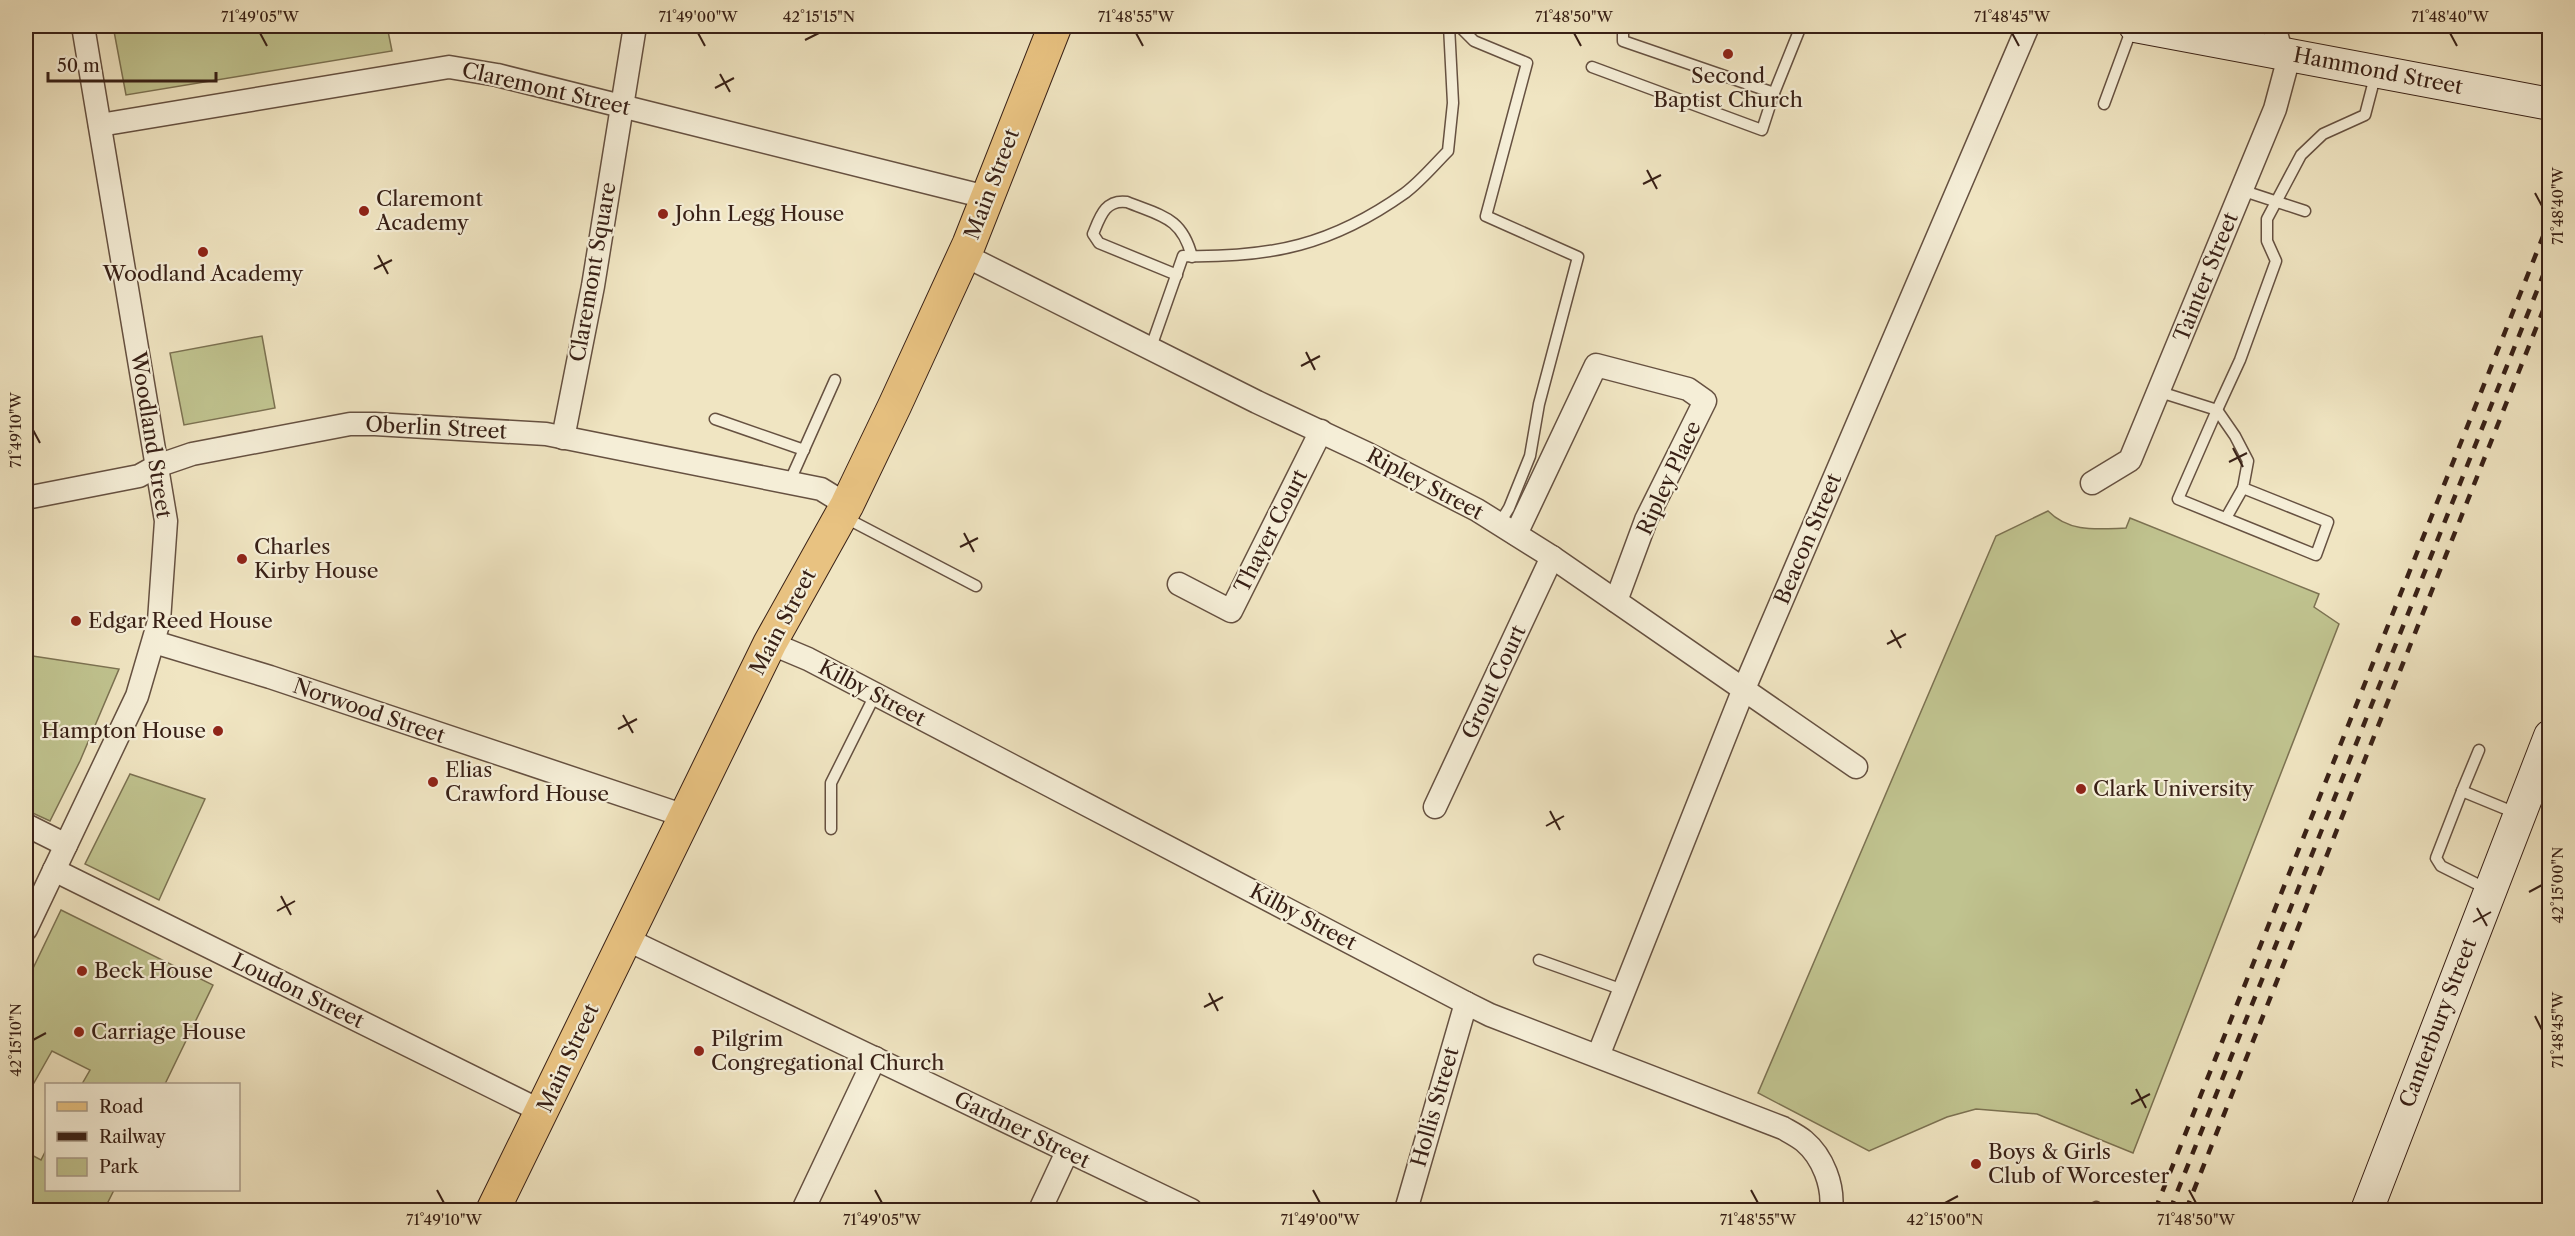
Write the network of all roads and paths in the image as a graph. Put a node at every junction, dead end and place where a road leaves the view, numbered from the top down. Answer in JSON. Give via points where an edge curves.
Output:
{"nodes":[{"id":1,"x":83,"y":26,"type":"edge"},
{"id":2,"x":635,"y":26,"type":"edge"},
{"id":3,"x":1055,"y":26,"type":"edge"},
{"id":4,"x":1449,"y":26,"type":"edge"},
{"id":5,"x":1459,"y":26,"type":"edge"},
{"id":6,"x":1623,"y":26,"type":"edge"},
{"id":7,"x":1801,"y":26,"type":"edge"},
{"id":8,"x":2028,"y":26,"type":"edge"},
{"id":9,"x":2134,"y":26,"type":"edge"},
{"id":10,"x":2171,"y":29,"type":"edge"},
{"id":11,"x":2278,"y":38,"type":"edge"},
{"id":12,"x":1592,"y":68,"type":"dead end"},
{"id":13,"x":2377,"y":71,"type":"junction"},
{"id":14,"x":1774,"y":93,"type":"junction"},
{"id":15,"x":2104,"y":104,"type":"dead end"},
{"id":16,"x":2550,"y":104,"type":"edge"},
{"id":17,"x":621,"y":106,"type":"junction"},
{"id":18,"x":100,"y":125,"type":"junction"},
{"id":19,"x":2241,"y":190,"type":"junction"},
{"id":20,"x":986,"y":197,"type":"junction"},
{"id":21,"x":2277,"y":201,"type":"junction"},
{"id":22,"x":2305,"y":211,"type":"dead end"},
{"id":23,"x":964,"y":255,"type":"junction"},
{"id":24,"x":1191,"y":256,"type":"junction"},
{"id":25,"x":1177,"y":274,"type":"junction"},
{"id":26,"x":1151,"y":347,"type":"junction"},
{"id":27,"x":835,"y":380,"type":"dead end"},
{"id":28,"x":2160,"y":392,"type":"junction"},
{"id":29,"x":2217,"y":410,"type":"junction"},
{"id":30,"x":716,"y":419,"type":"dead end"},
{"id":31,"x":1322,"y":432,"type":"junction"},
{"id":32,"x":563,"y":438,"type":"junction"},
{"id":33,"x":804,"y":450,"type":"junction"},
{"id":34,"x":157,"y":466,"type":"junction"},
{"id":35,"x":789,"y":483,"type":"junction"},
{"id":36,"x":2092,"y":483,"type":"dead end"},
{"id":37,"x":2243,"y":488,"type":"junction"},
{"id":38,"x":26,"y":498,"type":"edge"},
{"id":39,"x":844,"y":510,"type":"junction"},
{"id":40,"x":2226,"y":518,"type":"junction"},
{"id":41,"x":1508,"y":529,"type":"junction"},
{"id":42,"x":1552,"y":557,"type":"junction"},
{"id":43,"x":1179,"y":584,"type":"dead end"},
{"id":44,"x":976,"y":586,"type":"dead end"},
{"id":45,"x":1617,"y":602,"type":"junction"},
{"id":46,"x":154,"y":642,"type":"junction"},
{"id":47,"x":770,"y":643,"type":"junction"},
{"id":48,"x":1743,"y":691,"type":"junction"},
{"id":49,"x":875,"y":696,"type":"junction"},
{"id":50,"x":2548,"y":743,"type":"edge"},
{"id":51,"x":2479,"y":750,"type":"dead end"},
{"id":52,"x":1856,"y":767,"type":"dead end"},
{"id":53,"x":2462,"y":791,"type":"junction"},
{"id":54,"x":1436,"y":807,"type":"dead end"},
{"id":55,"x":2519,"y":814,"type":"junction"},
{"id":56,"x":685,"y":816,"type":"junction"},
{"id":57,"x":26,"y":825,"type":"edge"},
{"id":58,"x":831,"y":829,"type":"dead end"},
{"id":59,"x":66,"y":845,"type":"junction"},
{"id":60,"x":54,"y":870,"type":"junction"},
{"id":61,"x":2489,"y":890,"type":"junction"},
{"id":62,"x":26,"y":929,"type":"edge"},
{"id":63,"x":626,"y":939,"type":"junction"},
{"id":64,"x":1539,"y":960,"type":"dead end"},
{"id":65,"x":1626,"y":991,"type":"junction"},
{"id":66,"x":1466,"y":1003,"type":"junction"},
{"id":67,"x":1598,"y":1056,"type":"junction"},
{"id":68,"x":875,"y":1058,"type":"junction"},
{"id":69,"x":543,"y":1112,"type":"junction"},
{"id":70,"x":1067,"y":1152,"type":"junction"},
{"id":71,"x":493,"y":1210,"type":"edge"},
{"id":72,"x":803,"y":1210,"type":"edge"},
{"id":73,"x":1040,"y":1210,"type":"edge"},
{"id":74,"x":1191,"y":1210,"type":"edge"},
{"id":75,"x":1406,"y":1210,"type":"edge"},
{"id":76,"x":1831,"y":1210,"type":"edge"},
{"id":77,"x":2367,"y":1210,"type":"edge"}],
"edges":[{"from":1,"to":18,"type":"street","name":"Woodland Street"},
{"from":2,"to":17,"type":"street","name":"Claremont Square"},
{"from":3,"to":20,"type":"main road","name":"Main Street"},
{"from":4,"to":24,"type":"lane","via":[[1453,103],[1448,151],[1406,192],[1354,224],[1297,247],[1242,256]]},
{"from":5,"to":41,"type":"lane","via":[[1474,41],[1527,63],[1486,216],[1578,257],[1539,404],[1530,456],[1509,508]]},
{"from":6,"to":14,"type":"lane","via":[[1623,41]]},
{"from":7,"to":14,"type":"lane"},
{"from":8,"to":48,"type":"street","name":"Beacon Street"},
{"from":9,"to":10,"type":"street","name":"Hammond Street"},
{"from":9,"to":15,"type":"lane"},
{"from":10,"to":11,"type":"street","name":"Hammond Street"},
{"from":11,"to":13,"type":"street","name":"Hammond Street"},
{"from":11,"to":19,"type":"street","name":"Tainter Street","via":[[2286,68],[2275,109]]},
{"from":12,"to":14,"type":"lane","via":[[1762,130]]},
{"from":13,"to":16,"type":"street","name":"Hammond Street"},
{"from":13,"to":21,"type":"lane","via":[[2365,115],[2323,134],[2301,155]]},
{"from":17,"to":18,"type":"street","name":"Claremont Street","via":[[449,67]]},
{"from":17,"to":20,"type":"street","name":"Claremont Street"},
{"from":17,"to":32,"type":"street","name":"Claremont Square","via":[[591,296]]},
{"from":18,"to":34,"type":"street","name":"Woodland Street"},
{"from":19,"to":21,"type":"lane"},
{"from":19,"to":28,"type":"street","name":"Tainter Street"},
{"from":20,"to":23,"type":"main road","name":"Main Street"},
{"from":21,"to":22,"type":"lane"},
{"from":21,"to":29,"type":"lane","via":[[2267,219],[2267,241],[2276,261]]},
{"from":23,"to":26,"type":"street","name":"Ripley Street"},
{"from":23,"to":39,"type":"main road","name":"Main Street"},
{"from":24,"to":25,"type":"lane","via":[[1183,256]]},
{"from":24,"to":25,"type":"lane","via":[[1188,240],[1175,222],[1120,201],[1101,212],[1093,234],[1099,243]]},
{"from":25,"to":26,"type":"lane"},
{"from":26,"to":31,"type":"street","name":"Ripley Street"},
{"from":27,"to":33,"type":"lane"},
{"from":28,"to":29,"type":"lane"},
{"from":28,"to":36,"type":"street","name":"Tainter Street","via":[[2130,460]]},
{"from":29,"to":37,"type":"lane","via":[[2248,461]]},
{"from":29,"to":40,"type":"lane","via":[[2178,499]]},
{"from":30,"to":33,"type":"lane"},
{"from":31,"to":41,"type":"street","name":"Ripley Street"},
{"from":31,"to":43,"type":"street","name":"Thayer Court","via":[[1231,611]]},
{"from":32,"to":34,"type":"street","name":"Oberlin Street","via":[[350,424],[192,454]]},
{"from":32,"to":35,"type":"street","name":"Oberlin Street"},
{"from":33,"to":35,"type":"lane"},
{"from":34,"to":38,"type":"street","name":"Oberlin Street","via":[[139,476]]},
{"from":34,"to":46,"type":"street","name":"Woodland Street","via":[[166,521]]},
{"from":35,"to":39,"type":"street","name":"Oberlin Street","via":[[821,489]]},
{"from":37,"to":40,"type":"lane"},
{"from":37,"to":40,"type":"lane","via":[[2328,522],[2316,555]]},
{"from":39,"to":44,"type":"lane"},
{"from":39,"to":47,"type":"main road","name":"Main Street"},
{"from":41,"to":42,"type":"street","name":"Ripley Street"},
{"from":41,"to":45,"type":"street","name":"Ripley Place","via":[[1596,365],[1688,389],[1705,401],[1646,520]]},
{"from":42,"to":45,"type":"street","name":"Ripley Street"},
{"from":42,"to":54,"type":"street","name":"Grout Court"},
{"from":45,"to":48,"type":"street","name":"Ripley Street"},
{"from":46,"to":56,"type":"street","name":"Norwood Street"},
{"from":46,"to":59,"type":"street","name":"Woodland Street","via":[[137,696]]},
{"from":47,"to":49,"type":"street","name":"Kilby Street"},
{"from":47,"to":56,"type":"main road","name":"Main Street"},
{"from":48,"to":52,"type":"street","name":"Ripley Street"},
{"from":48,"to":65,"type":"street","name":"Beacon Street"},
{"from":49,"to":58,"type":"lane","via":[[831,783]]},
{"from":49,"to":66,"type":"street","name":"Kilby Street"},
{"from":50,"to":55,"type":"street","name":"Canterbury Street"},
{"from":51,"to":53,"type":"lane"},
{"from":53,"to":55,"type":"lane"},
{"from":53,"to":61,"type":"lane","via":[[2436,858],[2441,866]]},
{"from":55,"to":61,"type":"street","name":"Canterbury Street"},
{"from":56,"to":63,"type":"main road","name":"Main Street"},
{"from":57,"to":59,"type":"street"},
{"from":59,"to":60,"type":"street","name":"Woodland Street"},
{"from":60,"to":62,"type":"street","name":"Woodland Street"},
{"from":60,"to":69,"type":"street","name":"Loudon Street"},
{"from":61,"to":77,"type":"street","name":"Canterbury Street"},
{"from":63,"to":68,"type":"street","name":"Gardner Street"},
{"from":63,"to":69,"type":"main road","name":"Main Street"},
{"from":64,"to":65,"type":"lane"},
{"from":65,"to":67,"type":"street","name":"Beacon Street"},
{"from":66,"to":67,"type":"street","name":"Kilby Street"},
{"from":66,"to":75,"type":"street","name":"Hollis Street"},
{"from":67,"to":76,"type":"street","name":"Kilby Street","via":[[1783,1128],[1804,1141],[1818,1158],[1830,1184]]},
{"from":68,"to":70,"type":"street","name":"Gardner Street"},
{"from":68,"to":72,"type":"street"},
{"from":69,"to":71,"type":"main road","name":"Main Street"},
{"from":70,"to":73,"type":"street"},
{"from":70,"to":74,"type":"street","name":"Gardner Street"}]}
